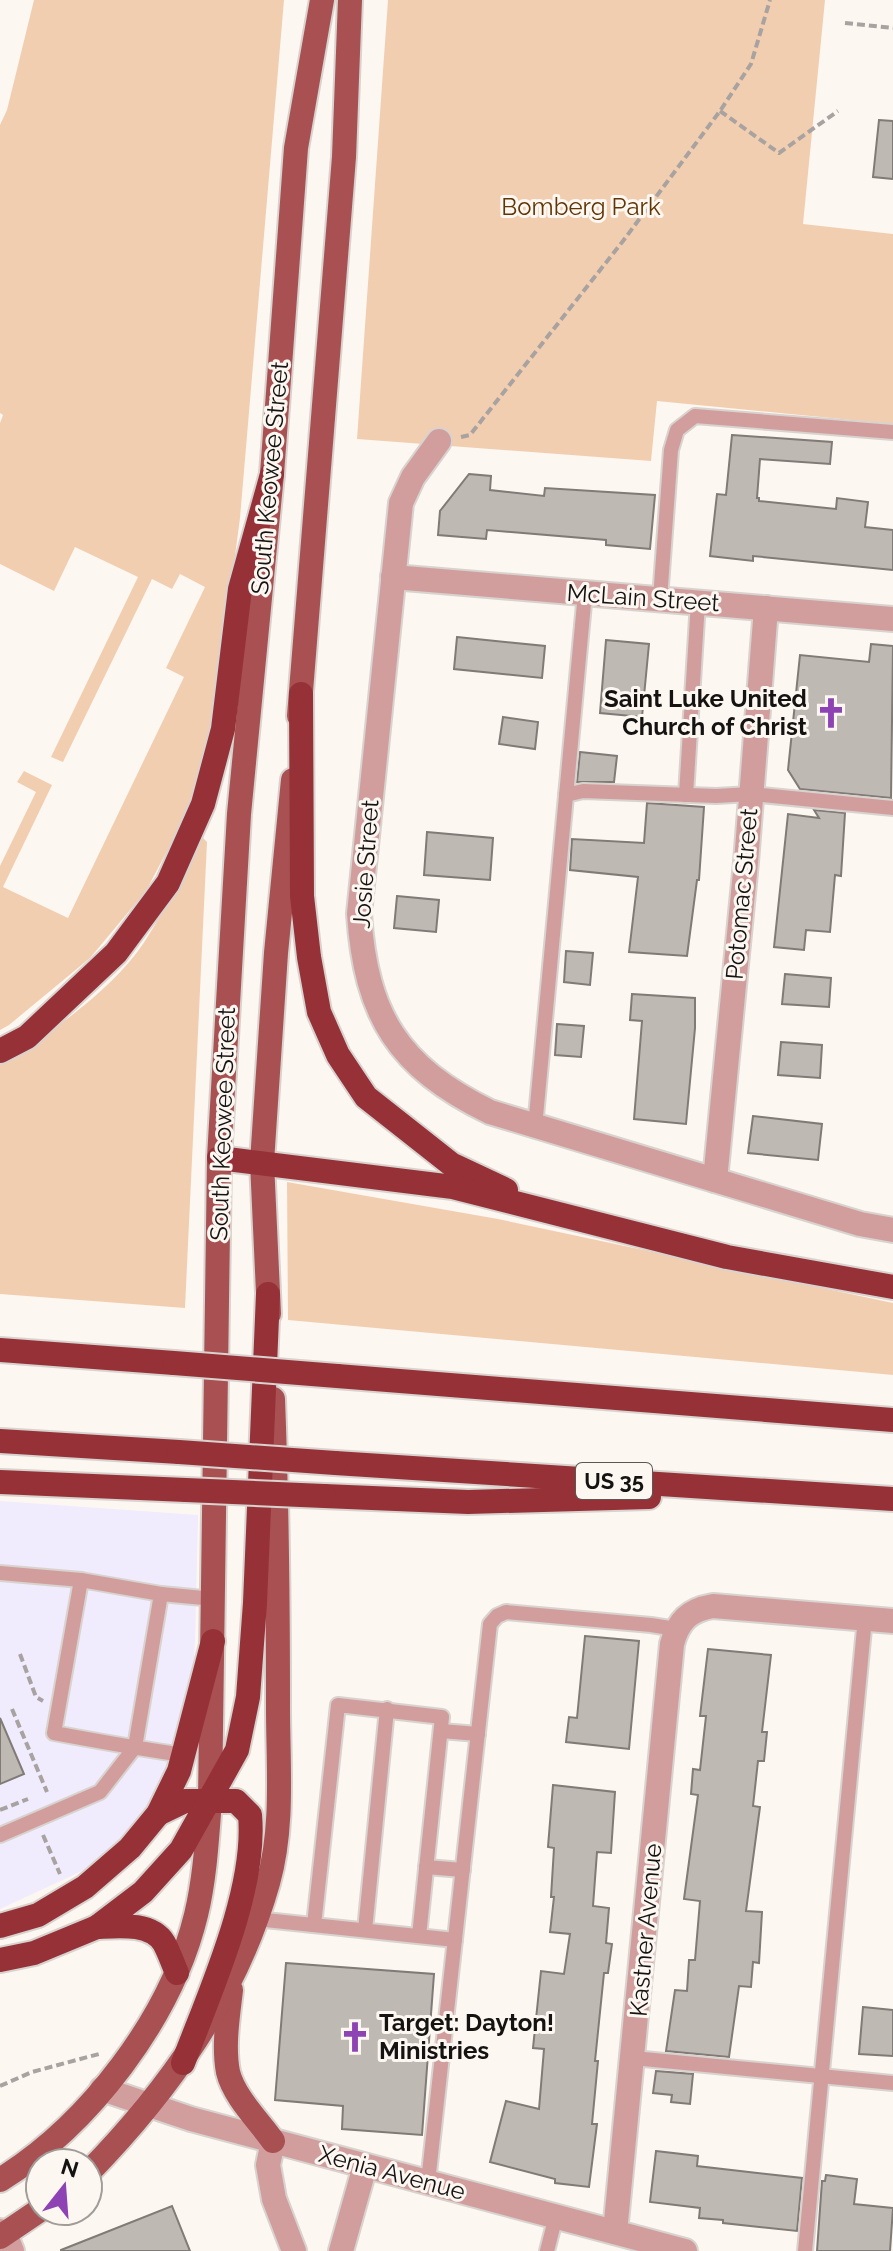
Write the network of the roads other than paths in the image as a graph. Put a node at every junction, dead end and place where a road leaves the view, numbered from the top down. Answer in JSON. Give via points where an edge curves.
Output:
{"nodes":[{"id":1,"x":322,"y":0,"type":"edge"},
{"id":2,"x":350,"y":0,"type":"edge"},
{"id":3,"x":893,"y":432,"type":"edge"},
{"id":4,"x":439,"y":441,"type":"road end"},
{"id":5,"x":272,"y":474,"type":"junction"},
{"id":6,"x":393,"y":577,"type":"junction"},
{"id":7,"x":585,"y":593,"type":"junction"},
{"id":8,"x":660,"y":599,"type":"junction"},
{"id":9,"x":698,"y":602,"type":"junction"},
{"id":10,"x":766,"y":608,"type":"junction"},
{"id":11,"x":893,"y":619,"type":"edge"},
{"id":12,"x":301,"y":694,"type":"junction"},
{"id":13,"x":751,"y":794,"type":"junction"},
{"id":14,"x":566,"y":795,"type":"junction"},
{"id":15,"x":686,"y":795,"type":"junction"},
{"id":16,"x":893,"y":808,"type":"edge"},
{"id":17,"x":0,"y":1051,"type":"edge"},
{"id":18,"x":535,"y":1127,"type":"junction"},
{"id":19,"x":219,"y":1158,"type":"junction"},
{"id":20,"x":262,"y":1162,"type":"junction"},
{"id":21,"x":715,"y":1180,"type":"junction"},
{"id":22,"x":551,"y":1212,"type":"junction"},
{"id":23,"x":893,"y":1230,"type":"edge"},
{"id":24,"x":893,"y":1287,"type":"edge"},
{"id":25,"x":268,"y":1294,"type":"junction"},
{"id":26,"x":0,"y":1350,"type":"edge"},
{"id":27,"x":893,"y":1420,"type":"edge"},
{"id":28,"x":0,"y":1441,"type":"edge"},
{"id":29,"x":0,"y":1482,"type":"edge"},
{"id":30,"x":810,"y":1494,"type":"junction"},
{"id":31,"x":893,"y":1499,"type":"edge"},
{"id":32,"x":0,"y":1573,"type":"edge"},
{"id":33,"x":81,"y":1580,"type":"junction"},
{"id":34,"x":161,"y":1594,"type":"junction"},
{"id":35,"x":214,"y":1599,"type":"junction"},
{"id":36,"x":865,"y":1618,"type":"junction"},
{"id":37,"x":893,"y":1621,"type":"edge"},
{"id":38,"x":676,"y":1629,"type":"junction"},
{"id":39,"x":213,"y":1641,"type":"junction"},
{"id":40,"x":387,"y":1709,"type":"junction"},
{"id":41,"x":441,"y":1731,"type":"junction"},
{"id":42,"x":478,"y":1734,"type":"junction"},
{"id":43,"x":135,"y":1747,"type":"junction"},
{"id":44,"x":184,"y":1755,"type":"junction"},
{"id":45,"x":210,"y":1800,"type":"junction"},
{"id":46,"x":158,"y":1814,"type":"junction"},
{"id":47,"x":0,"y":1835,"type":"edge"},
{"id":48,"x":426,"y":1867,"type":"junction"},
{"id":49,"x":463,"y":1870,"type":"junction"},
{"id":50,"x":256,"y":1919,"type":"junction"},
{"id":51,"x":314,"y":1925,"type":"junction"},
{"id":52,"x":0,"y":1926,"type":"edge"},
{"id":53,"x":97,"y":1927,"type":"junction"},
{"id":54,"x":365,"y":1930,"type":"junction"},
{"id":55,"x":419,"y":1936,"type":"junction"},
{"id":56,"x":455,"y":1940,"type":"junction"},
{"id":57,"x":0,"y":1960,"type":"edge"},
{"id":58,"x":177,"y":1973,"type":"junction"},
{"id":59,"x":233,"y":1975,"type":"junction"},
{"id":60,"x":633,"y":2058,"type":"junction"},
{"id":61,"x":183,"y":2063,"type":"junction"},
{"id":62,"x":822,"y":2076,"type":"junction"},
{"id":63,"x":893,"y":2083,"type":"edge"},
{"id":64,"x":102,"y":2089,"type":"junction"},
{"id":65,"x":150,"y":2106,"type":"junction"},
{"id":66,"x":273,"y":2141,"type":"junction"},
{"id":67,"x":104,"y":2156,"type":"edge"},
{"id":68,"x":365,"y":2166,"type":"junction"},
{"id":69,"x":0,"y":2180,"type":"edge"},
{"id":70,"x":428,"y":2182,"type":"junction"},
{"id":71,"x":556,"y":2216,"type":"junction"},
{"id":72,"x":24,"y":2222,"type":"edge"},
{"id":73,"x":615,"y":2232,"type":"junction"},
{"id":74,"x":4,"y":2238,"type":"edge"},
{"id":75,"x":294,"y":2251,"type":"edge"},
{"id":76,"x":341,"y":2251,"type":"edge"},
{"id":77,"x":547,"y":2251,"type":"edge"},
{"id":78,"x":685,"y":2251,"type":"edge"},
{"id":79,"x":805,"y":2251,"type":"edge"}],
"edges":[{"from":1,"to":5,"type":"main road","name":"South Keowee Street","via":[[296,148]]},
{"from":2,"to":12,"type":"main road","name":"South Keowee Street","via":[[344,157]]},
{"from":3,"to":8,"type":"lane","via":[[695,416],[677,430],[671,450]]},
{"from":4,"to":6,"type":"street","name":"Josie Street","via":[[401,503]]},
{"from":5,"to":17,"type":"highway","via":[[240,589],[223,729],[203,804],[168,883],[116,953],[27,1037]]},
{"from":5,"to":19,"type":"main road","name":"South Keowee Street","via":[[239,814]]},
{"from":6,"to":7,"type":"street","name":"McLain Street"},
{"from":6,"to":18,"type":"street","name":"Josie Street","via":[[359,914],[373,997],[398,1041],[435,1082],[490,1112]]},
{"from":7,"to":8,"type":"street","name":"McLain Street"},
{"from":7,"to":14,"type":"lane"},
{"from":8,"to":9,"type":"street","name":"McLain Street"},
{"from":9,"to":10,"type":"street","name":"McLain Street"},
{"from":9,"to":15,"type":"lane"},
{"from":10,"to":11,"type":"street","name":"McLain Street"},
{"from":10,"to":13,"type":"street","name":"Potomac Street"},
{"from":12,"to":20,"type":"main road","name":"South Keowee Street"},
{"from":12,"to":22,"type":"highway","via":[[302,896],[319,1012],[338,1055],[366,1097],[451,1164]]},
{"from":13,"to":15,"type":"lane"},
{"from":13,"to":16,"type":"lane"},
{"from":13,"to":21,"type":"street","name":"Potomac Street"},
{"from":14,"to":15,"type":"lane"},
{"from":14,"to":18,"type":"lane"},
{"from":18,"to":21,"type":"street","name":"Josie Street"},
{"from":19,"to":20,"type":"highway"},
{"from":19,"to":35,"type":"main road","name":"South Keowee Street"},
{"from":20,"to":22,"type":"highway","via":[[453,1187]]},
{"from":20,"to":25,"type":"main road","name":"South Keowee Street"},
{"from":21,"to":23,"type":"street","name":"Josie Street"},
{"from":22,"to":24,"type":"highway","via":[[727,1257]]},
{"from":25,"to":45,"type":"highway","via":[[248,1697],[237,1750]]},
{"from":25,"to":50,"type":"main road","name":"South Keowee Street","via":[[278,1521],[278,1786],[277,1838]]},
{"from":26,"to":27,"type":"highway","bridge":true},
{"from":28,"to":30,"type":"highway","number":"US 35","bridge":true},
{"from":29,"to":30,"type":"highway","bridge":true,"via":[[468,1502]]},
{"from":30,"to":31,"type":"highway","number":"US 35"},
{"from":32,"to":33,"type":"lane"},
{"from":33,"to":34,"type":"lane"},
{"from":33,"to":43,"type":"lane","via":[[54,1733]]},
{"from":34,"to":35,"type":"lane"},
{"from":34,"to":43,"type":"lane"},
{"from":35,"to":39,"type":"main road","name":"South Keowee Street"},
{"from":36,"to":37,"type":"street"},
{"from":36,"to":38,"type":"street","via":[[713,1606],[685,1616]]},
{"from":36,"to":62,"type":"lane"},
{"from":38,"to":42,"type":"lane","via":[[506,1612],[497,1616],[489,1629]]},
{"from":38,"to":60,"type":"street","name":"Kastner Avenue"},
{"from":39,"to":44,"type":"highway"},
{"from":39,"to":45,"type":"main road","name":"South Keowee Street"},
{"from":40,"to":41,"type":"lane","via":[[442,1717]]},
{"from":40,"to":51,"type":"lane","via":[[338,1705]]},
{"from":40,"to":54,"type":"lane"},
{"from":41,"to":42,"type":"lane"},
{"from":41,"to":48,"type":"lane"},
{"from":42,"to":49,"type":"lane"},
{"from":43,"to":44,"type":"lane"},
{"from":43,"to":47,"type":"lane","via":[[100,1792]]},
{"from":44,"to":46,"type":"highway"},
{"from":45,"to":46,"type":"highway","via":[[185,1801]]},
{"from":45,"to":53,"type":"highway","via":[[181,1850],[143,1892]]},
{"from":45,"to":58,"type":"main road","name":"South Keowee Street","via":[[202,1888]]},
{"from":45,"to":61,"type":"highway","via":[[236,1801],[250,1815],[252,1841],[247,1876],[219,1967]]},
{"from":46,"to":52,"type":"highway","via":[[130,1848],[85,1887],[38,1915]]},
{"from":48,"to":49,"type":"lane"},
{"from":48,"to":55,"type":"lane"},
{"from":49,"to":56,"type":"lane"},
{"from":50,"to":51,"type":"lane"},
{"from":50,"to":59,"type":"main road","name":"South Keowee Street"},
{"from":51,"to":54,"type":"lane"},
{"from":53,"to":57,"type":"highway","via":[[34,1953]]},
{"from":53,"to":58,"type":"highway","via":[[133,1926],[163,1940]]},
{"from":54,"to":55,"type":"lane"},
{"from":55,"to":56,"type":"lane"},
{"from":56,"to":70,"type":"lane"},
{"from":58,"to":64,"type":"main road","name":"South Keowee Street"},
{"from":59,"to":61,"type":"main road","name":"South Keowee Street"},
{"from":59,"to":66,"type":"main road","via":[[226,2026],[228,2074]]},
{"from":60,"to":62,"type":"lane"},
{"from":60,"to":73,"type":"street","name":"Kastner Avenue"},
{"from":61,"to":65,"type":"main road","name":"South Keowee Street"},
{"from":62,"to":63,"type":"lane"},
{"from":62,"to":79,"type":"lane"},
{"from":64,"to":65,"type":"street","name":"Xenia Avenue"},
{"from":64,"to":69,"type":"main road","name":"South Keowee Street","via":[[69,2127]]},
{"from":65,"to":66,"type":"street","name":"Xenia Avenue"},
{"from":65,"to":67,"type":"main road","name":"South Keowee Street"},
{"from":66,"to":68,"type":"street","name":"Xenia Avenue"},
{"from":66,"to":75,"type":"street","via":[[268,2165],[272,2187]]},
{"from":68,"to":70,"type":"street","name":"Xenia Avenue"},
{"from":68,"to":76,"type":"street"},
{"from":70,"to":71,"type":"street","name":"Xenia Avenue"},
{"from":71,"to":73,"type":"street","name":"Xenia Avenue"},
{"from":71,"to":77,"type":"lane"},
{"from":72,"to":74,"type":"main road"},
{"from":73,"to":78,"type":"street","name":"Xenia Avenue"}]}
